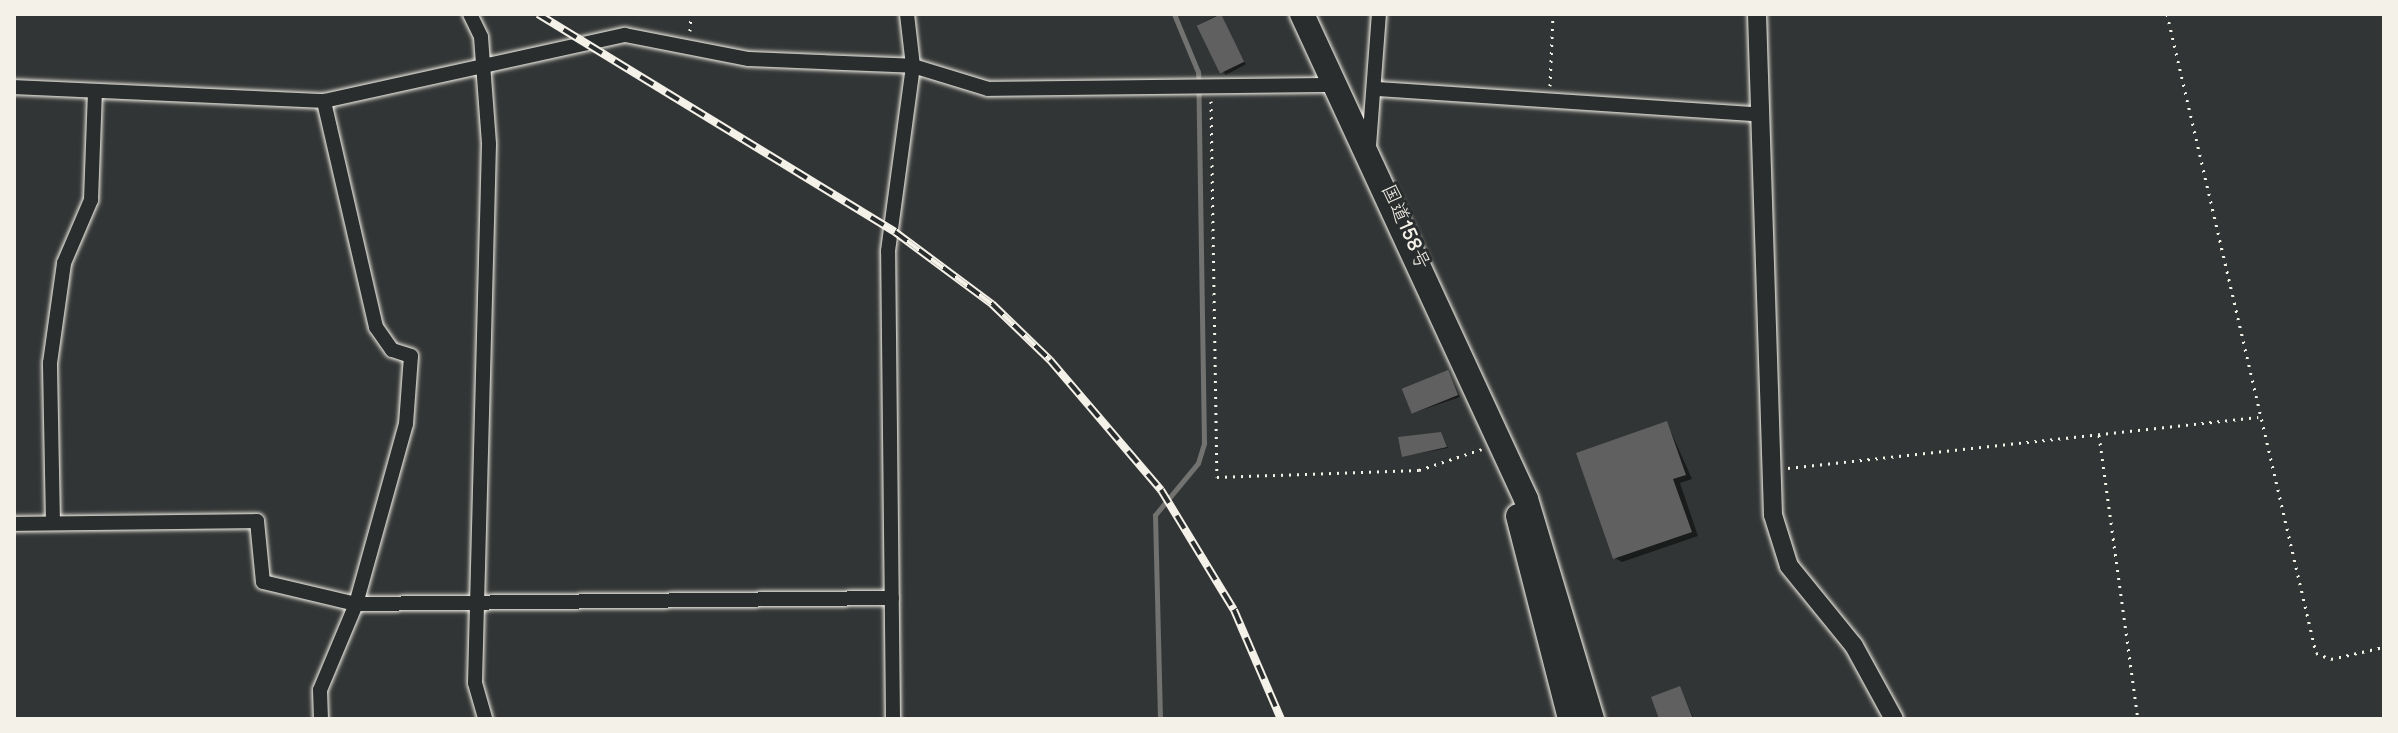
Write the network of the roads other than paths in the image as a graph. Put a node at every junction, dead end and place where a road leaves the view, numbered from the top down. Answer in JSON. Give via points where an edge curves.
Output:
{"nodes":[{"id":1,"x":470,"y":14,"type":"edge"},
{"id":2,"x":907,"y":14,"type":"edge"},
{"id":3,"x":1302,"y":14,"type":"edge"},
{"id":4,"x":1379,"y":14,"type":"edge"},
{"id":5,"x":1757,"y":14,"type":"edge"},
{"id":6,"x":913,"y":66,"type":"junction"},
{"id":7,"x":485,"y":68,"type":"junction"},
{"id":8,"x":1339,"y":86,"type":"junction"},
{"id":9,"x":14,"y":87,"type":"edge"},
{"id":10,"x":1377,"y":89,"type":"junction"},
{"id":11,"x":95,"y":92,"type":"junction"},
{"id":12,"x":324,"y":101,"type":"junction"},
{"id":13,"x":1756,"y":114,"type":"junction"},
{"id":14,"x":1369,"y":146,"type":"junction"},
{"id":15,"x":1501,"y":443,"type":"junction"},
{"id":16,"x":53,"y":523,"type":"junction"},
{"id":17,"x":14,"y":524,"type":"edge"},
{"id":18,"x":892,"y":598,"type":"junction"},
{"id":19,"x":476,"y":602,"type":"junction"},
{"id":20,"x":356,"y":604,"type":"junction"},
{"id":21,"x":321,"y":719,"type":"edge"},
{"id":22,"x":485,"y":719,"type":"edge"},
{"id":23,"x":893,"y":719,"type":"edge"},
{"id":24,"x":1570,"y":719,"type":"edge"},
{"id":25,"x":1592,"y":719,"type":"edge"},
{"id":26,"x":1894,"y":719,"type":"edge"}],
"edges":[{"from":1,"to":7,"type":"street"},
{"from":2,"to":6,"type":"street"},
{"from":3,"to":8,"type":"highway","name":"国道158号"},
{"from":4,"to":10,"type":"street"},
{"from":5,"to":13,"type":"street"},
{"from":6,"to":7,"type":"street","via":[[749,59],[625,35]]},
{"from":6,"to":8,"type":"street","via":[[988,89],[1202,81]]},
{"from":6,"to":18,"type":"street","via":[[888,251]]},
{"from":7,"to":12,"type":"street"},
{"from":7,"to":19,"type":"street","via":[[489,144]]},
{"from":8,"to":14,"type":"highway","name":"国道158号"},
{"from":9,"to":11,"type":"street"},
{"from":10,"to":13,"type":"street"},
{"from":10,"to":14,"type":"street"},
{"from":11,"to":12,"type":"street"},
{"from":11,"to":16,"type":"street","via":[[91,200],[64,263],[50,363]]},
{"from":12,"to":20,"type":"street","via":[[376,327],[392,350],[411,356],[406,424]]},
{"from":13,"to":26,"type":"street","via":[[1769,470],[1789,566],[1854,646]]},
{"from":14,"to":15,"type":"highway","name":"国道158号"},
{"from":15,"to":24,"type":"highway","name":"国道158号"},
{"from":15,"to":25,"type":"highway","name":"国道158号","via":[[1544,551]]},
{"from":16,"to":17,"type":"street"},
{"from":16,"to":20,"type":"street","via":[[257,521],[263,582]]},
{"from":18,"to":19,"type":"street"},
{"from":18,"to":23,"type":"street"},
{"from":19,"to":20,"type":"street"},
{"from":19,"to":22,"type":"street","via":[[475,683]]},
{"from":20,"to":21,"type":"street","via":[[320,690]]}]}
